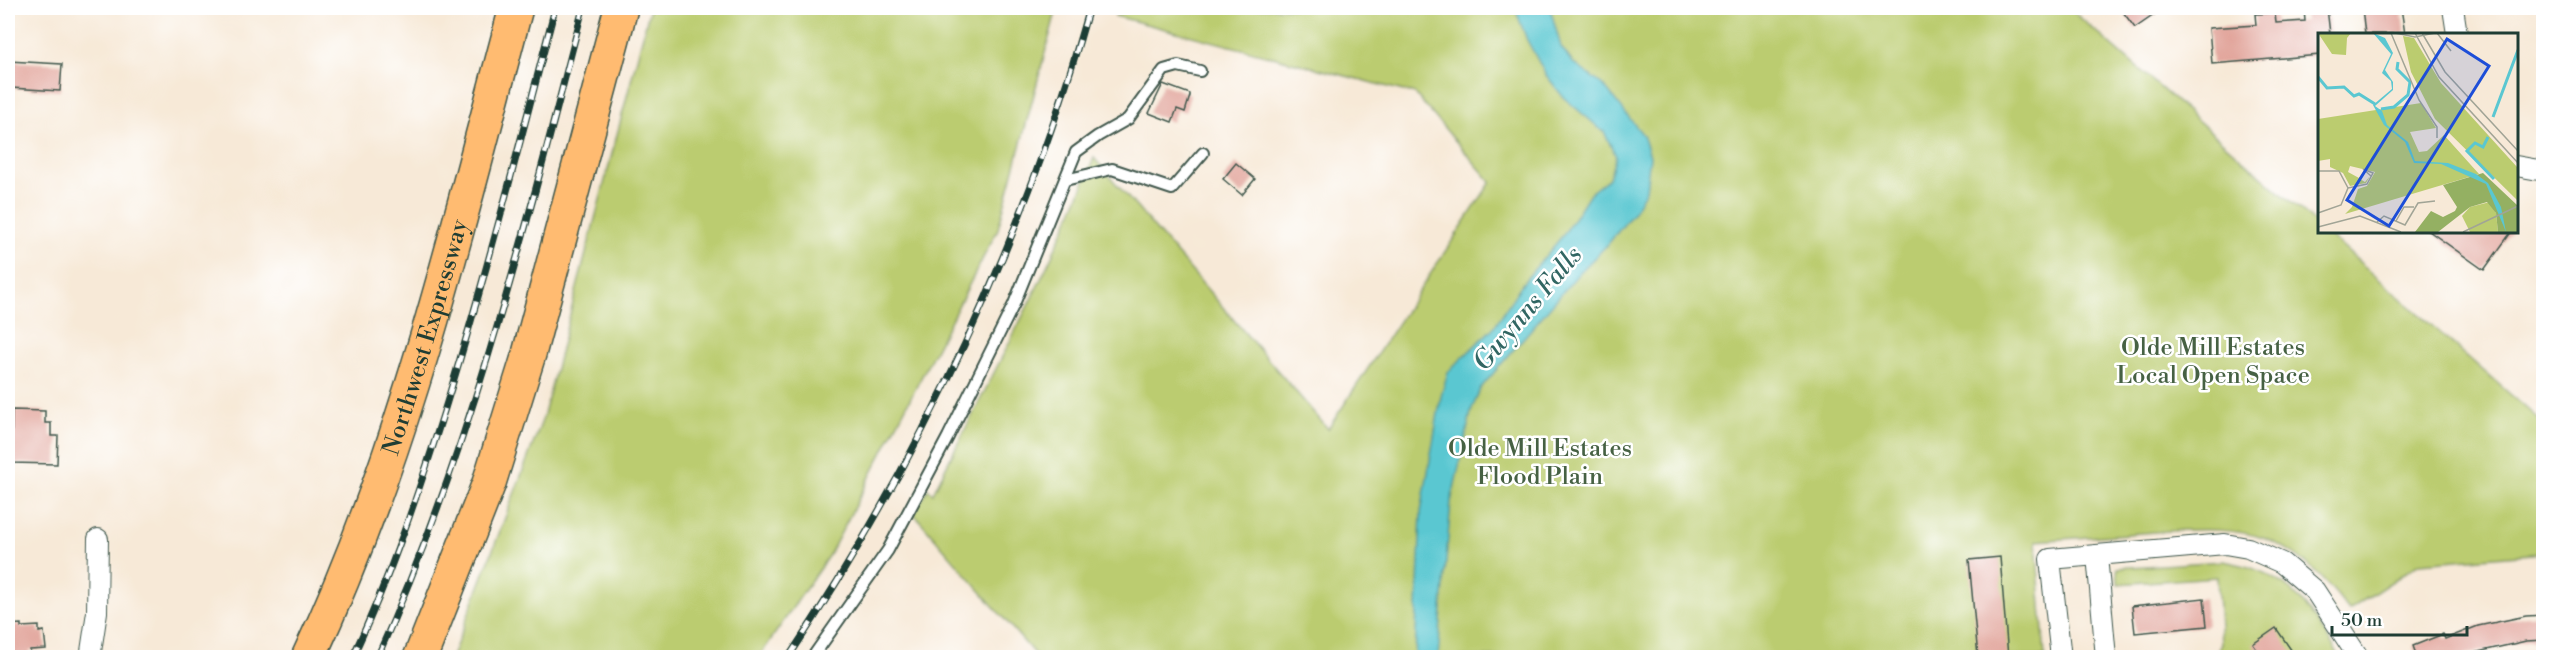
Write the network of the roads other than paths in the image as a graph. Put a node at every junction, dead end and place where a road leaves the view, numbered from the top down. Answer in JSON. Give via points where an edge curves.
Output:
{"nodes":[{"id":1,"x":516,"y":8,"type":"edge"},
{"id":2,"x":621,"y":8,"type":"edge"},
{"id":3,"x":2453,"y":8,"type":"edge"},
{"id":4,"x":2457,"y":33,"type":"edge"},
{"id":5,"x":1200,"y":72,"type":"dead end"},
{"id":6,"x":1203,"y":153,"type":"dead end"},
{"id":7,"x":2518,"y":166,"type":"edge"},
{"id":8,"x":2544,"y":171,"type":"edge"},
{"id":9,"x":1065,"y":180,"type":"junction"},
{"id":10,"x":98,"y":539,"type":"dead end"},
{"id":11,"x":2097,"y":555,"type":"junction"},
{"id":12,"x":90,"y":657,"type":"edge"},
{"id":13,"x":308,"y":657,"type":"edge"},
{"id":14,"x":420,"y":657,"type":"edge"},
{"id":15,"x":812,"y":657,"type":"edge"},
{"id":16,"x":2061,"y":657,"type":"edge"},
{"id":17,"x":2106,"y":657,"type":"edge"},
{"id":18,"x":2359,"y":657,"type":"edge"}],
"edges":[{"from":1,"to":13,"type":"highway","name":"Northwest Expressway","via":[[464,209],[398,431],[360,542]]},
{"from":2,"to":14,"type":"highway","via":[[529,354],[489,483]]},
{"from":3,"to":4,"type":"street"},
{"from":5,"to":9,"type":"lane","via":[[1178,66],[1164,70],[1128,119],[1076,152]]},
{"from":6,"to":9,"type":"lane","via":[[1172,189],[1112,169]]},
{"from":7,"to":8,"type":"street"},
{"from":9,"to":15,"type":"lane","via":[[1014,304],[948,437],[888,550]]},
{"from":10,"to":12,"type":"street","via":[[97,612]]},
{"from":11,"to":16,"type":"street","via":[[2050,559]]},
{"from":11,"to":17,"type":"street"},
{"from":11,"to":18,"type":"street","via":[[2225,544],[2266,554],[2315,591]]}]}
